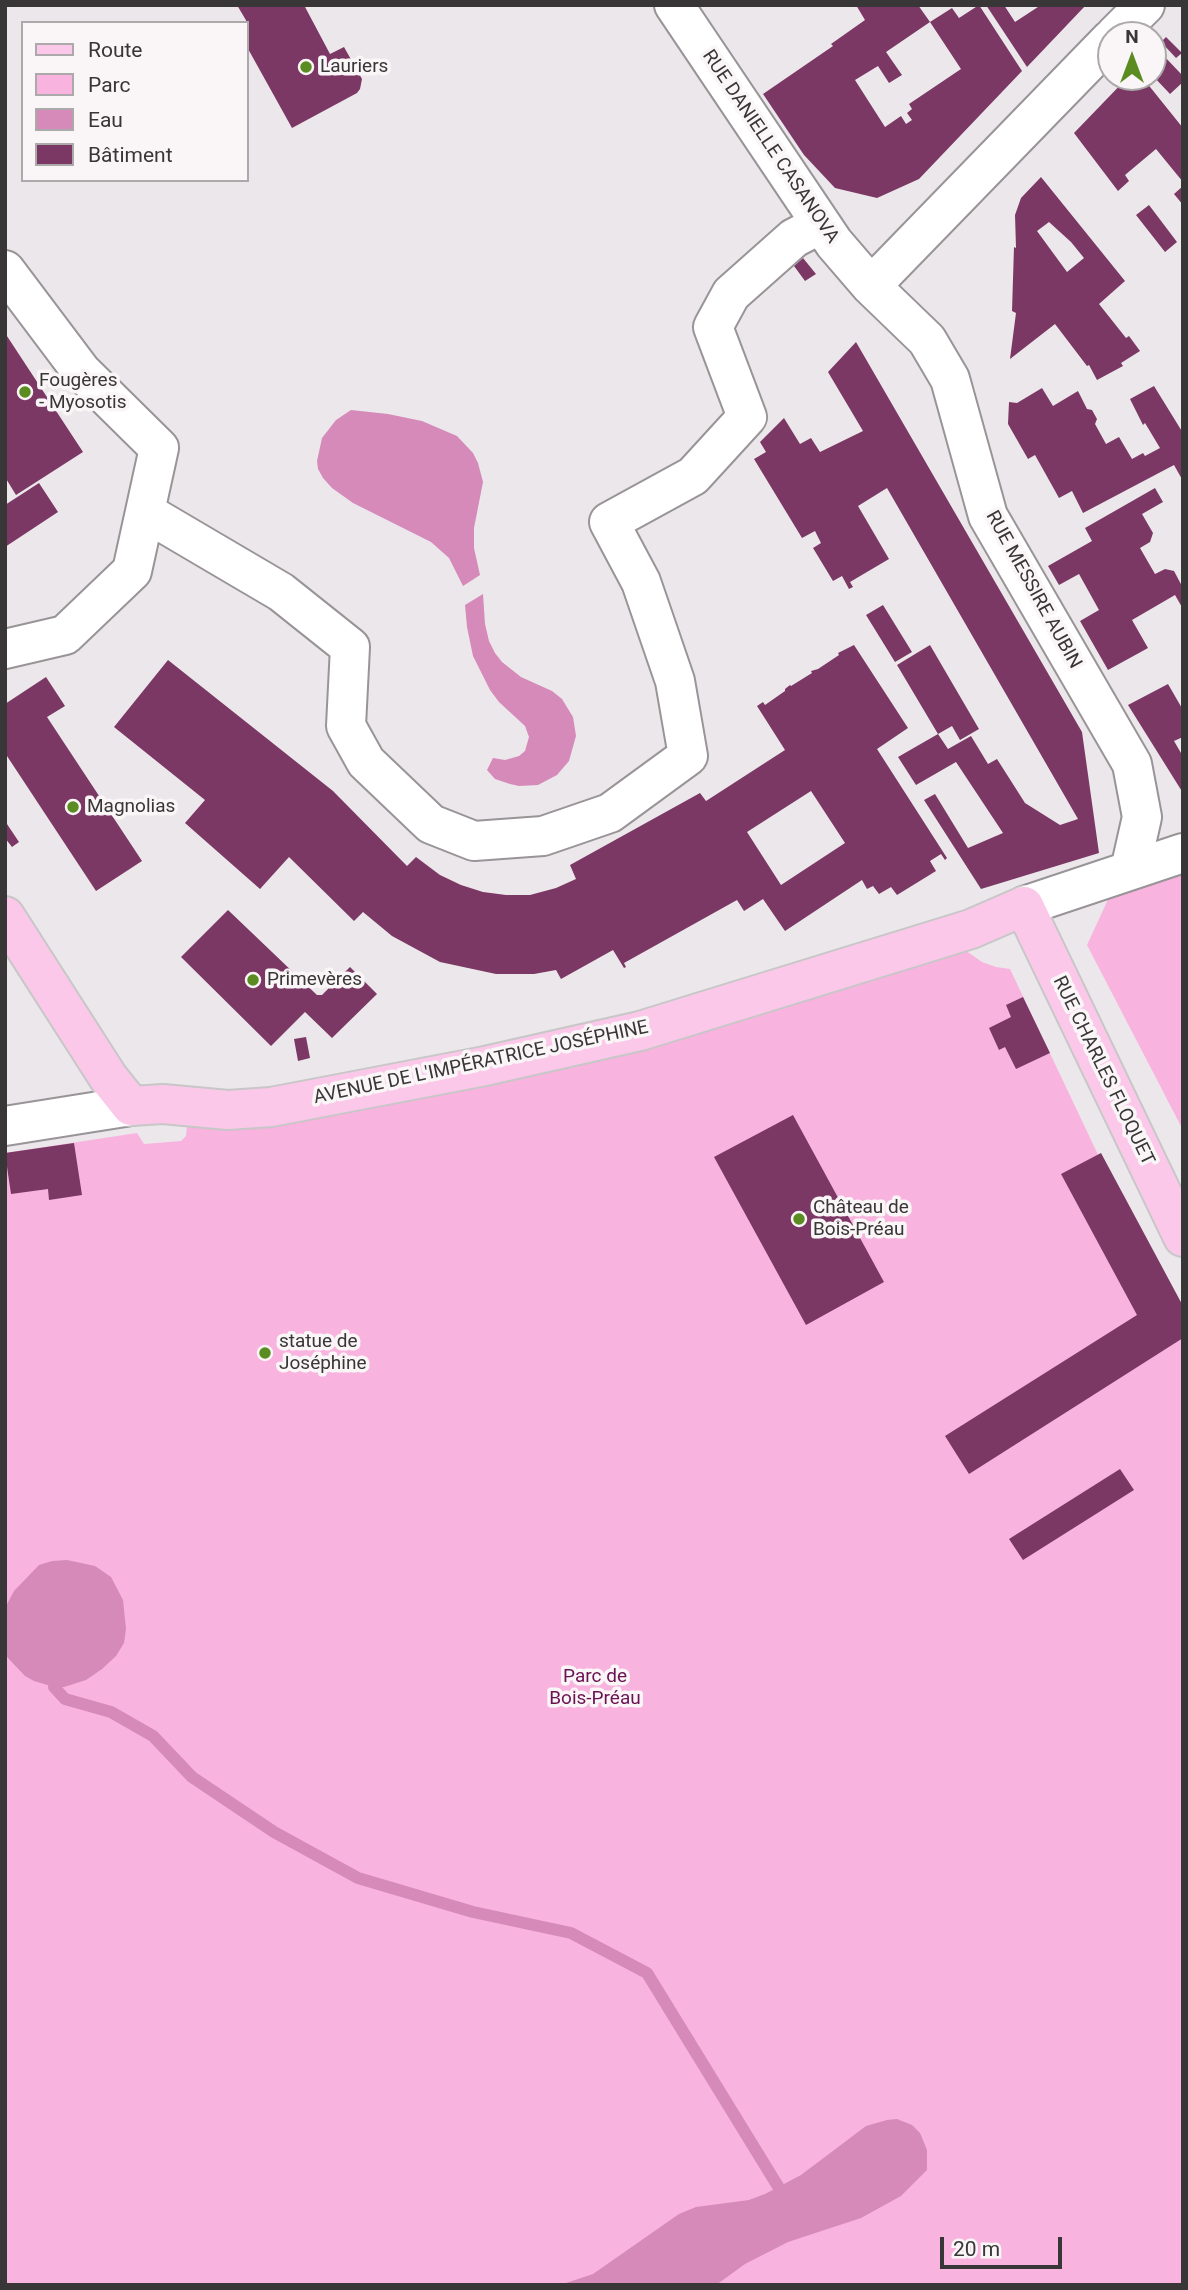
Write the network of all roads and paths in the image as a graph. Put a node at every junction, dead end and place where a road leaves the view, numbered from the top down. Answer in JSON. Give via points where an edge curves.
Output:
{"nodes":[{"id":1,"x":674,"y":5,"type":"edge"},
{"id":2,"x":1145,"y":5,"type":"edge"},
{"id":3,"x":1129,"y":21,"type":"edge"},
{"id":4,"x":1097,"y":53,"type":"edge"},
{"id":5,"x":821,"y":224,"type":"junction"},
{"id":6,"x":5,"y":270,"type":"edge"},
{"id":7,"x":871,"y":286,"type":"junction"},
{"id":8,"x":145,"y":512,"type":"junction"},
{"id":9,"x":5,"y":649,"type":"edge"},
{"id":10,"x":1183,"y":853,"type":"edge"},
{"id":11,"x":1130,"y":870,"type":"junction"},
{"id":12,"x":1024,"y":906,"type":"junction"},
{"id":13,"x":5,"y":916,"type":"edge"},
{"id":14,"x":131,"y":1106,"type":"junction"},
{"id":15,"x":5,"y":1126,"type":"edge"},
{"id":16,"x":1183,"y":1237,"type":"edge"}],
"edges":[{"from":1,"to":5,"type":"street","name":"RUE DANIELLE CASANOVA"},
{"from":2,"to":3,"type":"street"},
{"from":4,"to":7,"type":"street"},
{"from":5,"to":7,"type":"street","name":"RUE DANIELLE CASANOVA"},
{"from":5,"to":8,"type":"street","via":[[793,238],[731,294],[713,327],[747,417],[693,476],[609,522],[641,582],[675,681],[688,756],[610,813],[543,836],[474,841],[431,824],[366,762],[346,726],[350,647],[281,592]]},
{"from":6,"to":8,"type":"street","via":[[80,371],[159,448]]},
{"from":7,"to":11,"type":"street","name":"RUE MESSIRE AUBIN","via":[[927,340],[950,379],[988,516],[1132,764],[1142,817]]},
{"from":8,"to":9,"type":"street","via":[[132,571],[65,635]]},
{"from":10,"to":11,"type":"street"},
{"from":11,"to":12,"type":"street"},
{"from":12,"to":14,"type":"main road","name":"AVENUE DE L'IMPÉRATRICE JOSÉPHINE","via":[[971,929],[640,1031],[485,1066],[271,1107]]},
{"from":12,"to":16,"type":"main road","name":"RUE CHARLES FLOQUET"},
{"from":13,"to":14,"type":"main road"},
{"from":14,"to":15,"type":"street","name":"AVENUE DE L'IMPÉRATRICE JOSÉPHINE"}]}
